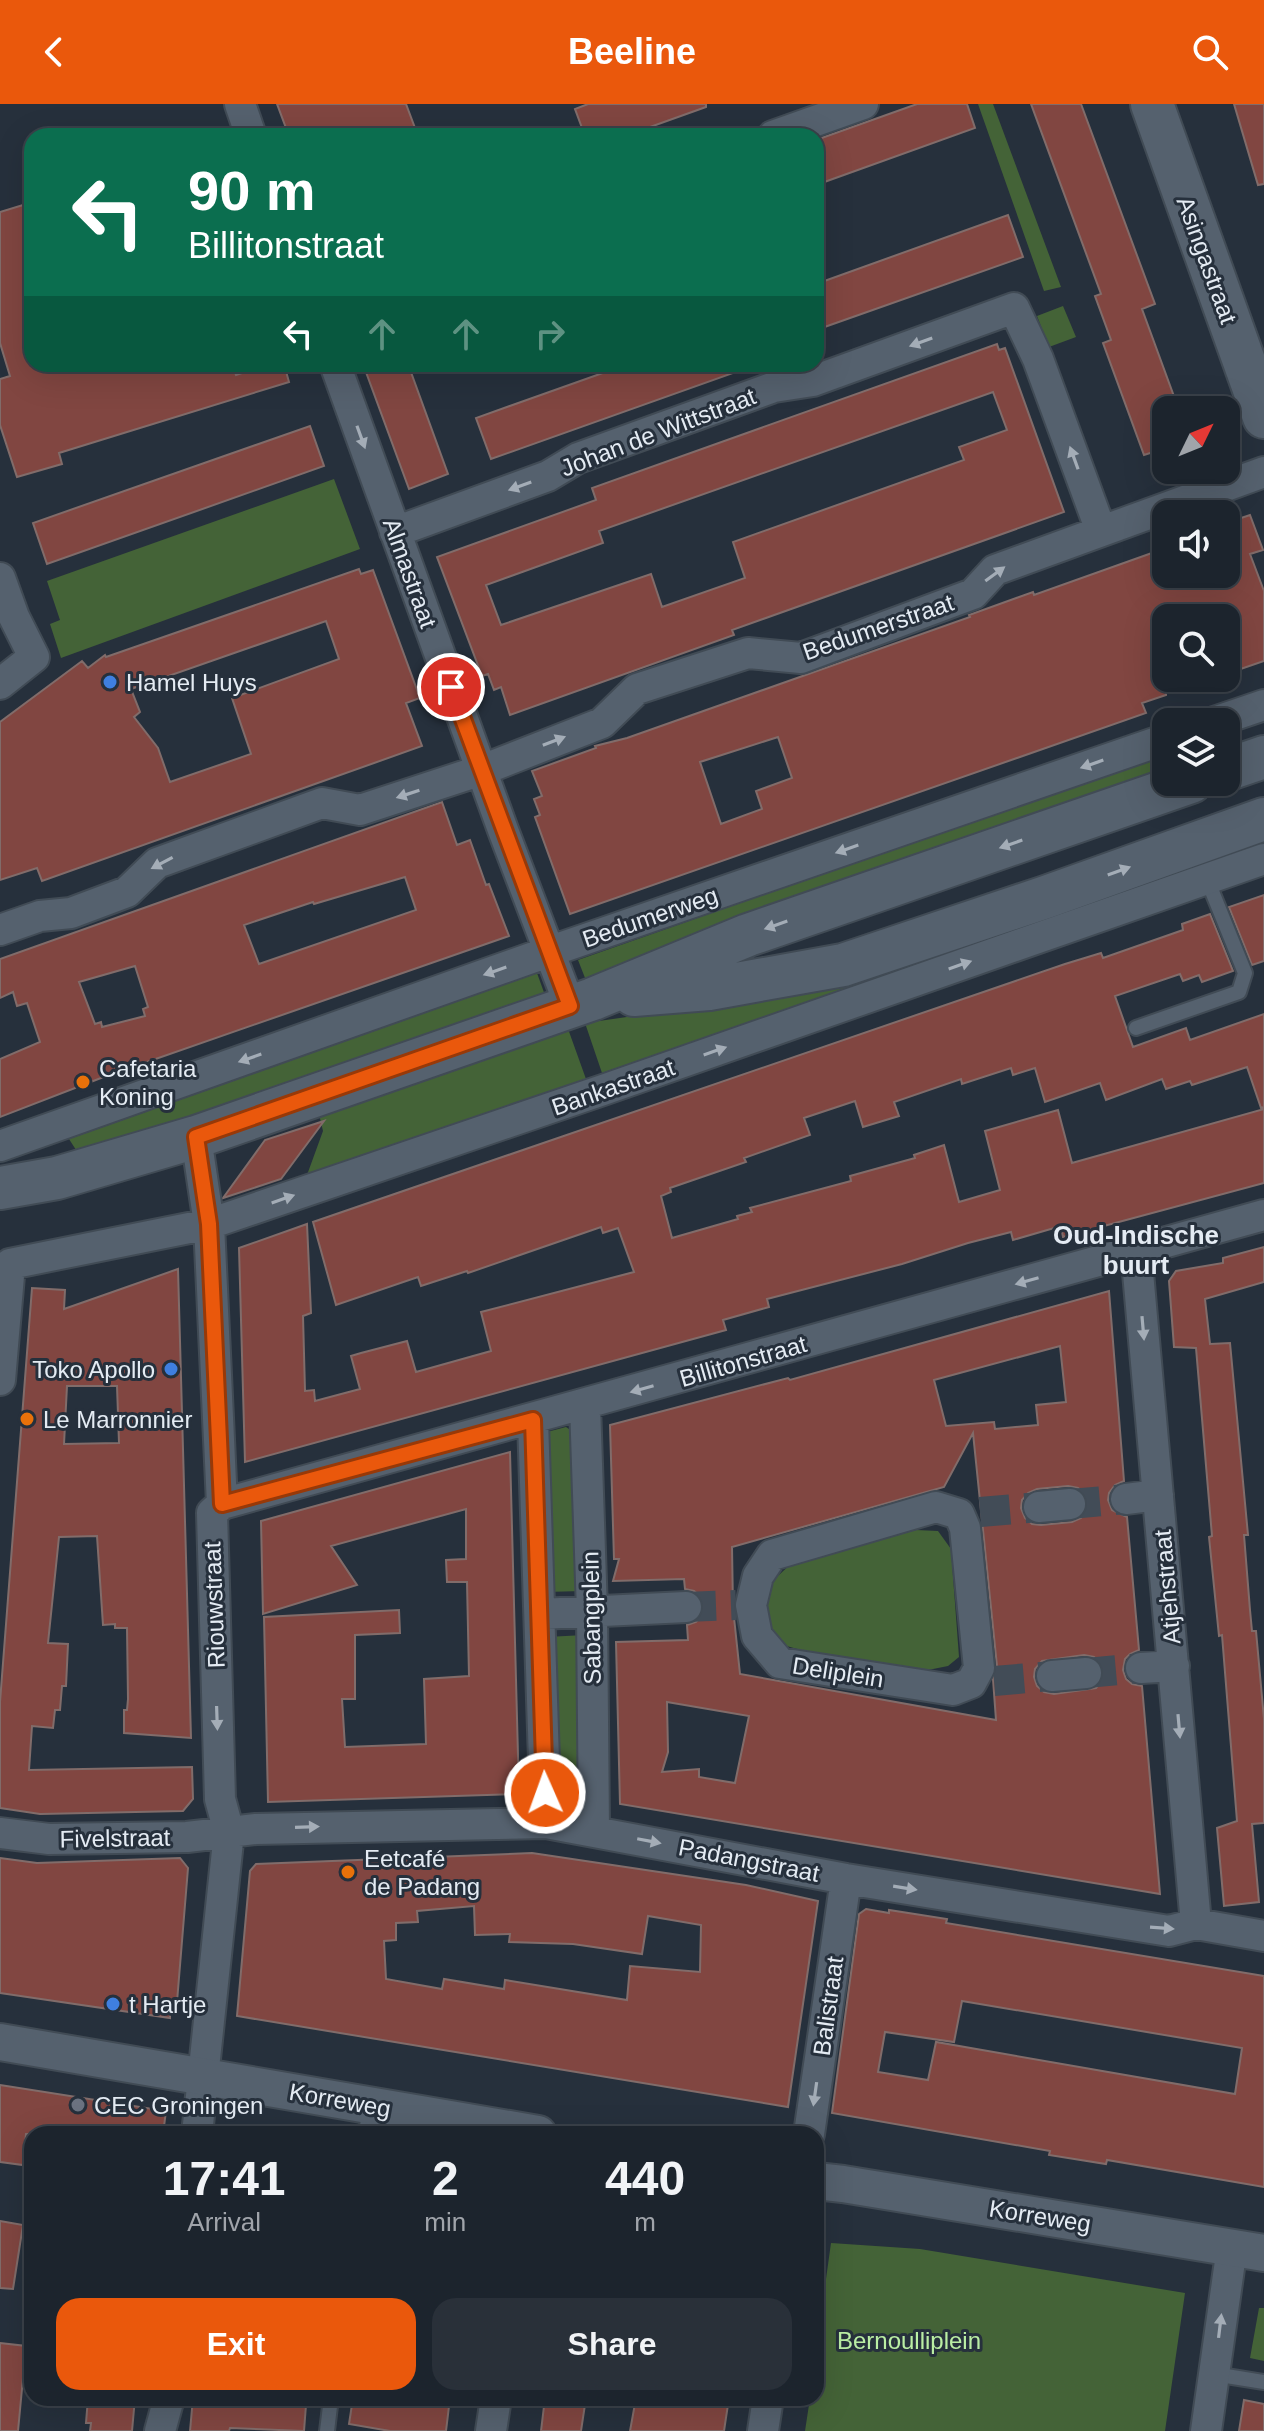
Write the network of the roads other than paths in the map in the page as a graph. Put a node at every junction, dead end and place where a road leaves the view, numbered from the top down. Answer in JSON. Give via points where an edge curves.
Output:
{"nodes":[{"id":1,"x":240,"y":104,"type":"edge"},
{"id":2,"x":863,"y":104,"type":"edge"},
{"id":3,"x":1152,"y":104,"type":"edge"},
{"id":4,"x":248,"y":128,"type":"edge"},
{"id":5,"x":796,"y":128,"type":"edge"},
{"id":6,"x":338,"y":372,"type":"edge"},
{"id":7,"x":1264,"y":417,"type":"edge"},
{"id":8,"x":1264,"y":472,"type":"edge"},
{"id":9,"x":393,"y":527,"type":"junction"},
{"id":10,"x":1101,"y":531,"type":"junction"},
{"id":11,"x":0,"y":578,"type":"edge"},
{"id":12,"x":0,"y":684,"type":"edge"},
{"id":13,"x":1264,"y":705,"type":"edge"},
{"id":14,"x":1240,"y":713,"type":"edge"},
{"id":15,"x":1152,"y":744,"type":"edge"},
{"id":16,"x":1264,"y":757,"type":"edge"},
{"id":17,"x":1240,"y":765,"type":"edge"},
{"id":18,"x":482,"y":770,"type":"junction"},
{"id":19,"x":1152,"y":795,"type":"edge"},
{"id":20,"x":1264,"y":819,"type":"edge"},
{"id":21,"x":1264,"y":859,"type":"edge"},
{"id":22,"x":1207,"y":879,"type":"junction"},
{"id":23,"x":0,"y":930,"type":"edge"},
{"id":24,"x":551,"y":951,"type":"junction"},
{"id":25,"x":581,"y":1003,"type":"junction"},
{"id":26,"x":1136,"y":1028,"type":"dead end"},
{"id":27,"x":196,"y":1137,"type":"junction"},
{"id":28,"x":0,"y":1146,"type":"edge"},
{"id":29,"x":57,"y":1178,"type":"junction"},
{"id":30,"x":0,"y":1188,"type":"edge"},
{"id":31,"x":0,"y":1210,"type":"edge"},
{"id":32,"x":1264,"y":1215,"type":"edge"},
{"id":33,"x":209,"y":1224,"type":"junction"},
{"id":34,"x":1136,"y":1250,"type":"junction"},
{"id":35,"x":0,"y":1380,"type":"edge"},
{"id":36,"x":585,"y":1405,"type":"junction"},
{"id":37,"x":533,"y":1420,"type":"junction"},
{"id":38,"x":1158,"y":1495,"type":"junction"},
{"id":39,"x":1126,"y":1499,"type":"tunnel mouth"},
{"id":40,"x":222,"y":1504,"type":"junction"},
{"id":41,"x":1070,"y":1504,"type":"tunnel mouth"},
{"id":42,"x":1039,"y":1507,"type":"tunnel mouth"},
{"id":43,"x":686,"y":1607,"type":"tunnel mouth"},
{"id":44,"x":592,"y":1611,"type":"junction"},
{"id":45,"x":540,"y":1614,"type":"junction"},
{"id":46,"x":1174,"y":1666,"type":"junction"},
{"id":47,"x":1141,"y":1668,"type":"tunnel mouth"},
{"id":48,"x":1086,"y":1673,"type":"tunnel mouth"},
{"id":49,"x":1052,"y":1676,"type":"tunnel mouth"},
{"id":50,"x":982,"y":1682,"type":"joint"},
{"id":51,"x":546,"y":1823,"type":"junction"},
{"id":52,"x":594,"y":1830,"type":"junction"},
{"id":53,"x":229,"y":1832,"type":"junction"},
{"id":54,"x":0,"y":1833,"type":"edge"},
{"id":55,"x":846,"y":1879,"type":"junction"},
{"id":56,"x":1196,"y":1924,"type":"junction"},
{"id":57,"x":1264,"y":1936,"type":"edge"},
{"id":58,"x":0,"y":2042,"type":"edge"},
{"id":59,"x":203,"y":2076,"type":"junction"},
{"id":60,"x":368,"y":2119,"type":"edge"},
{"id":61,"x":198,"y":2126,"type":"edge"},
{"id":62,"x":446,"y":2126,"type":"edge"},
{"id":63,"x":810,"y":2126,"type":"edge"},
{"id":64,"x":824,"y":2182,"type":"edge"},
{"id":65,"x":1248,"y":2250,"type":"edge"},
{"id":66,"x":1214,"y":2374,"type":"junction"},
{"id":67,"x":1264,"y":2382,"type":"edge"},
{"id":68,"x":167,"y":2406,"type":"edge"},
{"id":69,"x":330,"y":2406,"type":"edge"},
{"id":70,"x":495,"y":2406,"type":"edge"},
{"id":71,"x":767,"y":2406,"type":"edge"},
{"id":72,"x":160,"y":2431,"type":"edge"},
{"id":73,"x":327,"y":2431,"type":"edge"},
{"id":74,"x":491,"y":2431,"type":"edge"},
{"id":75,"x":763,"y":2431,"type":"edge"},
{"id":76,"x":1206,"y":2431,"type":"edge"}],
"edges":[{"from":1,"to":4,"type":"street"},
{"from":2,"to":5,"type":"street"},
{"from":3,"to":7,"type":"main road","name":"Asingastraat"},
{"from":6,"to":9,"type":"street","name":"Almastraat","one_way":true},
{"from":8,"to":10,"type":"street","name":"Bedumerstraat"},
{"from":10,"to":9,"type":"street","name":"Johan de Wittstraat","one_way":true,"via":[[1014,308],[813,381],[774,387],[578,458],[548,476]]},
{"from":9,"to":18,"type":"street","name":"Almastraat"},
{"from":18,"to":10,"type":"street","name":"Bedumerstraat","one_way":true,"via":[[602,723],[637,689],[748,653],[801,658],[973,594],[995,570]]},
{"from":11,"to":12,"type":"street","via":[[34,657]]},
{"from":13,"to":14,"type":"street"},
{"from":15,"to":24,"type":"street","name":"Bedumerweg","one_way":true},
{"from":16,"to":17,"type":"main road"},
{"from":18,"to":23,"type":"street","name":"Bedumerstraat","one_way":true,"via":[[360,810],[322,803],[157,863],[127,892],[71,913],[40,916]]},
{"from":18,"to":24,"type":"street","name":"Almastraat"},
{"from":19,"to":25,"type":"main road","name":"Bedumerweg","one_way":true,"via":[[748,935]]},
{"from":25,"to":20,"type":"main road","name":"Bedumerweg","one_way":true,"via":[[709,989],[843,965]]},
{"from":21,"to":22,"type":"street","name":"Bankastraat"},
{"from":22,"to":26,"type":"lane","via":[[1245,973],[1239,992]]},
{"from":33,"to":22,"type":"street","name":"Bankastraat","one_way":true},
{"from":24,"to":25,"type":"street","name":"Almastraat"},
{"from":24,"to":28,"type":"street","name":"Bedumerweg","one_way":true},
{"from":25,"to":27,"type":"main road","name":"Bedumerweg"},
{"from":27,"to":29,"type":"main road","name":"Bedumerweg"},
{"from":27,"to":33,"type":"street","name":"Riouwstraat"},
{"from":29,"to":30,"type":"main road","name":"Bedumerweg"},
{"from":29,"to":31,"type":"main road","name":"Bedumerweg"},
{"from":32,"to":34,"type":"street","name":"Billitonstraat"},
{"from":33,"to":35,"type":"street","name":"Bankastraat","via":[[10,1264]]},
{"from":33,"to":40,"type":"street","name":"Riouwstraat"},
{"from":34,"to":36,"type":"street","name":"Billitonstraat","one_way":true},
{"from":34,"to":38,"type":"street","name":"Atjehstraat","one_way":true},
{"from":36,"to":37,"type":"street","name":"Billitonstraat"},
{"from":36,"to":44,"type":"street","name":"Sabangplein"},
{"from":37,"to":40,"type":"street","name":"Billitonstraat"},
{"from":37,"to":45,"type":"street","name":"Sabangplein"},
{"from":38,"to":39,"type":"street"},
{"from":38,"to":46,"type":"street","name":"Atjehstraat"},
{"from":40,"to":53,"type":"street","name":"Riouwstraat","one_way":true,"via":[[212,1513],[220,1799]]},
{"from":41,"to":42,"type":"street"},
{"from":43,"to":44,"type":"street"},
{"from":44,"to":45,"type":"street"},
{"from":44,"to":52,"type":"street","name":"Sabangplein"},
{"from":45,"to":51,"type":"street","name":"Sabangplein"},
{"from":46,"to":47,"type":"street"},
{"from":46,"to":56,"type":"street","name":"Atjehstraat","one_way":true},
{"from":48,"to":49,"type":"street"},
{"from":50,"to":50,"type":"street","name":"Deliplein","via":[[965,1528],[970,1513],[936,1507],[772,1555],[743,1605],[757,1636],[780,1663],[953,1690]]},
{"from":51,"to":52,"type":"street","name":"Padangstraat"},
{"from":53,"to":51,"type":"street","name":"Padangstraat","one_way":true},
{"from":52,"to":55,"type":"street","name":"Padangstraat","one_way":true},
{"from":53,"to":54,"type":"street","name":"Fivelstraat","via":[[49,1839]]},
{"from":53,"to":59,"type":"street","name":"Riouwstraat"},
{"from":55,"to":56,"type":"street","name":"Padangstraat","one_way":true,"via":[[1169,1931]]},
{"from":55,"to":63,"type":"street","name":"Balistraat","one_way":true},
{"from":56,"to":57,"type":"street","name":"Padangstraat"},
{"from":58,"to":59,"type":"street","name":"Korreweg"},
{"from":59,"to":60,"type":"street","name":"Korreweg"},
{"from":59,"to":61,"type":"street","name":"Riouwstraat"},
{"from":60,"to":62,"type":"street","name":"Korreweg"},
{"from":64,"to":65,"type":"street","name":"Korreweg"},
{"from":66,"to":65,"type":"street","one_way":true},
{"from":66,"to":67,"type":"lane"},
{"from":66,"to":76,"type":"street"},
{"from":68,"to":72,"type":"street"},
{"from":69,"to":73,"type":"lane"},
{"from":70,"to":74,"type":"street"},
{"from":71,"to":75,"type":"street"}]}
